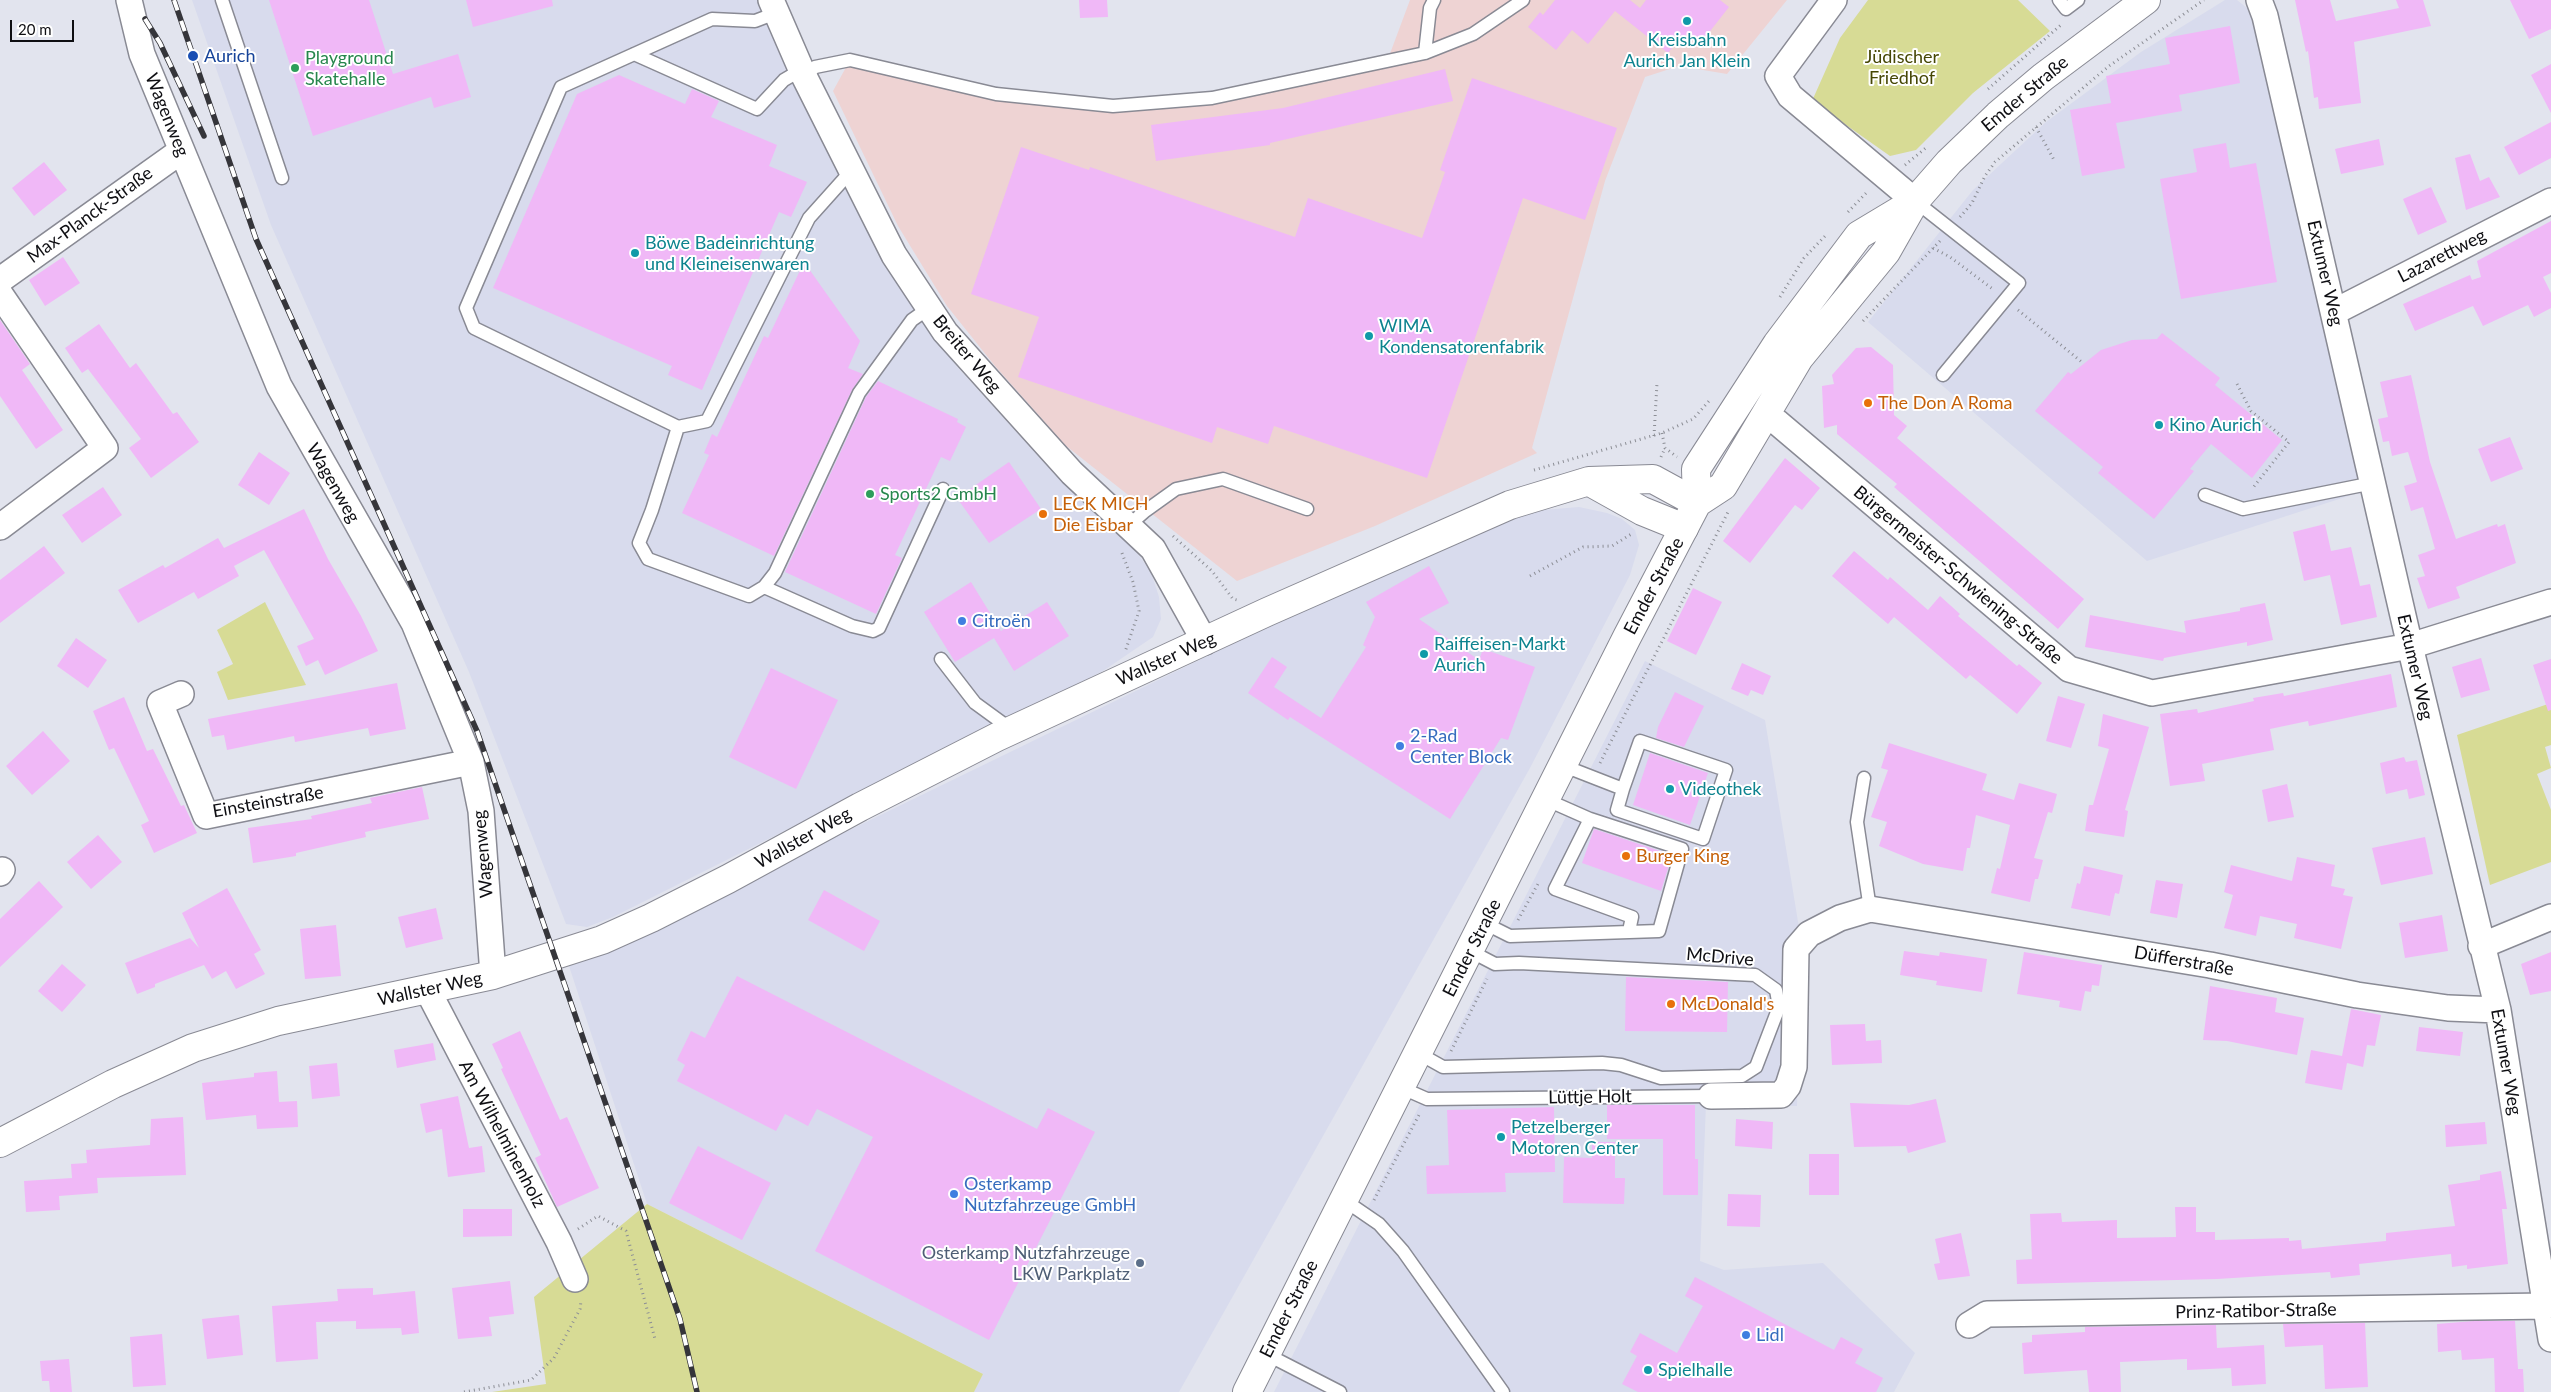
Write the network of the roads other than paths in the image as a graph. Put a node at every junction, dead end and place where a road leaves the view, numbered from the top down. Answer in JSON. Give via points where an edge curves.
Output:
{"nodes":[{"id":1,"x":129,"y":0,"type":"edge"},
{"id":2,"x":222,"y":0,"type":"edge"},
{"id":3,"x":1434,"y":0,"type":"edge"},
{"id":4,"x":1523,"y":0,"type":"edge"},
{"id":5,"x":1834,"y":0,"type":"edge"},
{"id":6,"x":2059,"y":0,"type":"edge"},
{"id":7,"x":2078,"y":0,"type":"edge"},
{"id":8,"x":2259,"y":0,"type":"edge"},
{"id":9,"x":2135,"y":3,"type":"edge"},
{"id":10,"x":774,"y":7,"type":"edge"},
{"id":11,"x":1425,"y":53,"type":"junction"},
{"id":12,"x":634,"y":54,"type":"junction"},
{"id":13,"x":802,"y":73,"type":"junction"},
{"id":14,"x":181,"y":151,"type":"junction"},
{"id":15,"x":852,"y":170,"type":"junction"},
{"id":16,"x":282,"y":178,"type":"dead end"},
{"id":17,"x":1915,"y":201,"type":"junction"},
{"id":18,"x":2551,"y":202,"type":"edge"},
{"id":19,"x":0,"y":280,"type":"edge"},
{"id":20,"x":0,"y":294,"type":"edge"},
{"id":21,"x":929,"y":308,"type":"junction"},
{"id":22,"x":2334,"y":312,"type":"junction"},
{"id":23,"x":1943,"y":375,"type":"dead end"},
{"id":24,"x":1765,"y":414,"type":"junction"},
{"id":25,"x":678,"y":427,"type":"junction"},
{"id":26,"x":1589,"y":481,"type":"junction"},
{"id":27,"x":2372,"y":483,"type":"junction"},
{"id":28,"x":943,"y":489,"type":"dead end"},
{"id":29,"x":2205,"y":495,"type":"dead end"},
{"id":30,"x":1697,"y":503,"type":"junction"},
{"id":31,"x":1307,"y":509,"type":"dead end"},
{"id":32,"x":1128,"y":526,"type":"junction"},
{"id":33,"x":0,"y":527,"type":"edge"},
{"id":34,"x":1684,"y":528,"type":"junction"},
{"id":35,"x":764,"y":587,"type":"junction"},
{"id":36,"x":2551,"y":602,"type":"edge"},
{"id":37,"x":1205,"y":642,"type":"junction"},
{"id":38,"x":2410,"y":646,"type":"junction"},
{"id":39,"x":941,"y":659,"type":"dead end"},
{"id":40,"x":181,"y":694,"type":"dead end"},
{"id":41,"x":1012,"y":730,"type":"junction"},
{"id":42,"x":472,"y":762,"type":"junction"},
{"id":43,"x":1564,"y":766,"type":"junction"},
{"id":44,"x":1864,"y":778,"type":"dead end"},
{"id":45,"x":1623,"y":789,"type":"junction"},
{"id":46,"x":1547,"y":800,"type":"junction"},
{"id":47,"x":1590,"y":818,"type":"junction"},
{"id":48,"x":1870,"y":909,"type":"junction"},
{"id":49,"x":2551,"y":917,"type":"edge"},
{"id":50,"x":1484,"y":923,"type":"junction"},
{"id":51,"x":1629,"y":931,"type":"junction"},
{"id":52,"x":2481,"y":946,"type":"junction"},
{"id":53,"x":1470,"y":951,"type":"junction"},
{"id":54,"x":492,"y":975,"type":"junction"},
{"id":55,"x":427,"y":989,"type":"junction"},
{"id":56,"x":2498,"y":1010,"type":"junction"},
{"id":57,"x":1418,"y":1053,"type":"junction"},
{"id":58,"x":1402,"y":1088,"type":"junction"},
{"id":59,"x":1711,"y":1096,"type":"joint"},
{"id":60,"x":0,"y":1143,"type":"edge"},
{"id":61,"x":1344,"y":1200,"type":"junction"},
{"id":62,"x":575,"y":1279,"type":"road end"},
{"id":63,"x":2546,"y":1306,"type":"junction"},
{"id":64,"x":1969,"y":1325,"type":"dead end"},
{"id":65,"x":2551,"y":1339,"type":"edge"},
{"id":66,"x":1266,"y":1354,"type":"junction"},
{"id":67,"x":1247,"y":1392,"type":"edge"},
{"id":68,"x":1340,"y":1392,"type":"edge"},
{"id":69,"x":1503,"y":1392,"type":"edge"}],
"edges":[{"from":1,"to":14,"type":"street","name":"Wagenweg","via":[[142,54]]},
{"from":2,"to":16,"type":"lane"},
{"from":3,"to":11,"type":"lane","via":[[1430,8]]},
{"from":4,"to":11,"type":"lane","via":[[1473,34]]},
{"from":5,"to":17,"type":"street","via":[[1778,76],[1790,96]]},
{"from":6,"to":7,"type":"lane","via":[[2066,9]]},
{"from":8,"to":22,"type":"street","name":"Extumer Weg","via":[[2266,16]]},
{"from":9,"to":17,"type":"main road","name":"Emder Straße","via":[[1998,115],[1949,162]]},
{"from":10,"to":12,"type":"lane","via":[[755,21],[712,19]]},
{"from":10,"to":13,"type":"street","name":"Breiter Weg"},
{"from":11,"to":13,"type":"lane","via":[[1212,98],[1113,106],[996,94],[850,60]]},
{"from":12,"to":13,"type":"lane","via":[[757,109],[784,80]]},
{"from":12,"to":25,"type":"lane","via":[[561,86],[466,308],[474,328]]},
{"from":13,"to":15,"type":"street","name":"Breiter Weg"},
{"from":14,"to":19,"type":"street","name":"Max-Planck-Straße"},
{"from":14,"to":42,"type":"street","name":"Wagenweg","via":[[279,386],[414,623]]},
{"from":15,"to":21,"type":"street","name":"Breiter Weg","via":[[894,254]]},
{"from":15,"to":25,"type":"lane","via":[[808,218],[707,421]]},
{"from":17,"to":23,"type":"lane","via":[[2019,283]]},
{"from":17,"to":24,"type":"main road","name":"Emder Straße","via":[[1886,252],[1799,358]]},
{"from":17,"to":30,"type":"main road","name":"Emder Straße","via":[[1859,235],[1777,344],[1696,469]]},
{"from":18,"to":22,"type":"street","name":"Lazarettweg"},
{"from":20,"to":33,"type":"street","via":[[104,448]]},
{"from":21,"to":32,"type":"street","name":"Breiter Weg","via":[[945,332],[1072,473]]},
{"from":21,"to":35,"type":"lane","via":[[912,320],[860,393],[775,573]]},
{"from":22,"to":27,"type":"street","name":"Extumer Weg"},
{"from":24,"to":30,"type":"main road","name":"Emder Straße","via":[[1723,486]]},
{"from":24,"to":38,"type":"street","name":"Bürgermeister-Schwiening-Straße","via":[[2069,669],[2152,693]]},
{"from":25,"to":35,"type":"lane","via":[[638,543],[648,559],[749,596]]},
{"from":26,"to":30,"type":"main road","name":"Wallster Weg","via":[[1653,480]]},
{"from":26,"to":34,"type":"main road"},
{"from":26,"to":37,"type":"main road","name":"Wallster Weg","via":[[1510,505]]},
{"from":27,"to":29,"type":"lane","via":[[2243,509]]},
{"from":27,"to":38,"type":"street","name":"Extumer Weg"},
{"from":28,"to":35,"type":"lane","via":[[879,628],[872,631],[852,626]]},
{"from":30,"to":34,"type":"main road","name":"Emder Straße"},
{"from":31,"to":32,"type":"lane","via":[[1223,478],[1176,490]]},
{"from":32,"to":37,"type":"street","name":"Breiter Weg","via":[[1153,549]]},
{"from":34,"to":43,"type":"main road","name":"Emder Straße"},
{"from":36,"to":38,"type":"street","name":"Bürgermeister-Schwiening-Straße"},
{"from":37,"to":41,"type":"main road","name":"Wallster Weg"},
{"from":38,"to":52,"type":"street","name":"Extumer Weg"},
{"from":39,"to":41,"type":"lane","via":[[975,703]]},
{"from":40,"to":42,"type":"street","name":"Einsteinstraße","via":[[160,703],[206,816]]},
{"from":41,"to":54,"type":"main road","name":"Wallster Weg","via":[[651,918],[556,957]]},
{"from":42,"to":54,"type":"street","name":"Wagenweg","via":[[481,811]]},
{"from":43,"to":45,"type":"lane"},
{"from":43,"to":46,"type":"main road","name":"Emder Straße"},
{"from":44,"to":48,"type":"lane","via":[[1857,822]]},
{"from":45,"to":45,"type":"lane","via":[[1617,810],[1703,839],[1726,770],[1640,741]]},
{"from":46,"to":47,"type":"lane"},
{"from":46,"to":50,"type":"main road","name":"Emder Straße"},
{"from":47,"to":51,"type":"lane","via":[[1556,888],[1632,917]]},
{"from":47,"to":51,"type":"lane","via":[[1682,849],[1659,931]]},
{"from":48,"to":56,"type":"street","name":"Düfferstraße","via":[[2210,965],[2357,995],[2448,1008]]},
{"from":48,"to":59,"type":"street","name":"Lüttje Holt","via":[[1840,918],[1817,930],[1796,949],[1794,1067],[1788,1086],[1780,1095]]},
{"from":49,"to":52,"type":"street"},
{"from":50,"to":51,"type":"lane","via":[[1510,936]]},
{"from":50,"to":53,"type":"main road","name":"Emder Straße"},
{"from":52,"to":56,"type":"street","name":"Extumer Weg"},
{"from":53,"to":57,"type":"main road","name":"Emder Straße"},
{"from":53,"to":57,"type":"lane","name":"McDrive","via":[[1495,964],[1755,975],[1776,990],[1779,1007],[1756,1067],[1742,1076],[1661,1078],[1621,1065],[1602,1063],[1443,1066]]},
{"from":54,"to":55,"type":"main road","name":"Wallster Weg"},
{"from":55,"to":60,"type":"main road","name":"Wallster Weg","via":[[278,1021],[193,1048],[113,1084]]},
{"from":55,"to":62,"type":"street","name":"Am Wilhelminenholz","via":[[559,1242]]},
{"from":56,"to":63,"type":"street","name":"Extumer Weg"},
{"from":57,"to":58,"type":"main road","name":"Emder Straße"},
{"from":58,"to":59,"type":"lane","name":"Lüttje Holt","via":[[1427,1099]]},
{"from":58,"to":61,"type":"main road","name":"Emder Straße"},
{"from":61,"to":66,"type":"main road","name":"Emder Straße"},
{"from":61,"to":69,"type":"lane","via":[[1379,1224],[1403,1251]]},
{"from":63,"to":64,"type":"street","name":"Prinz-Ratibor-Straße","via":[[1987,1314]]},
{"from":63,"to":65,"type":"street","name":"Extumer Weg"},
{"from":66,"to":67,"type":"main road","name":"Emder Straße"},
{"from":66,"to":68,"type":"lane"}]}
